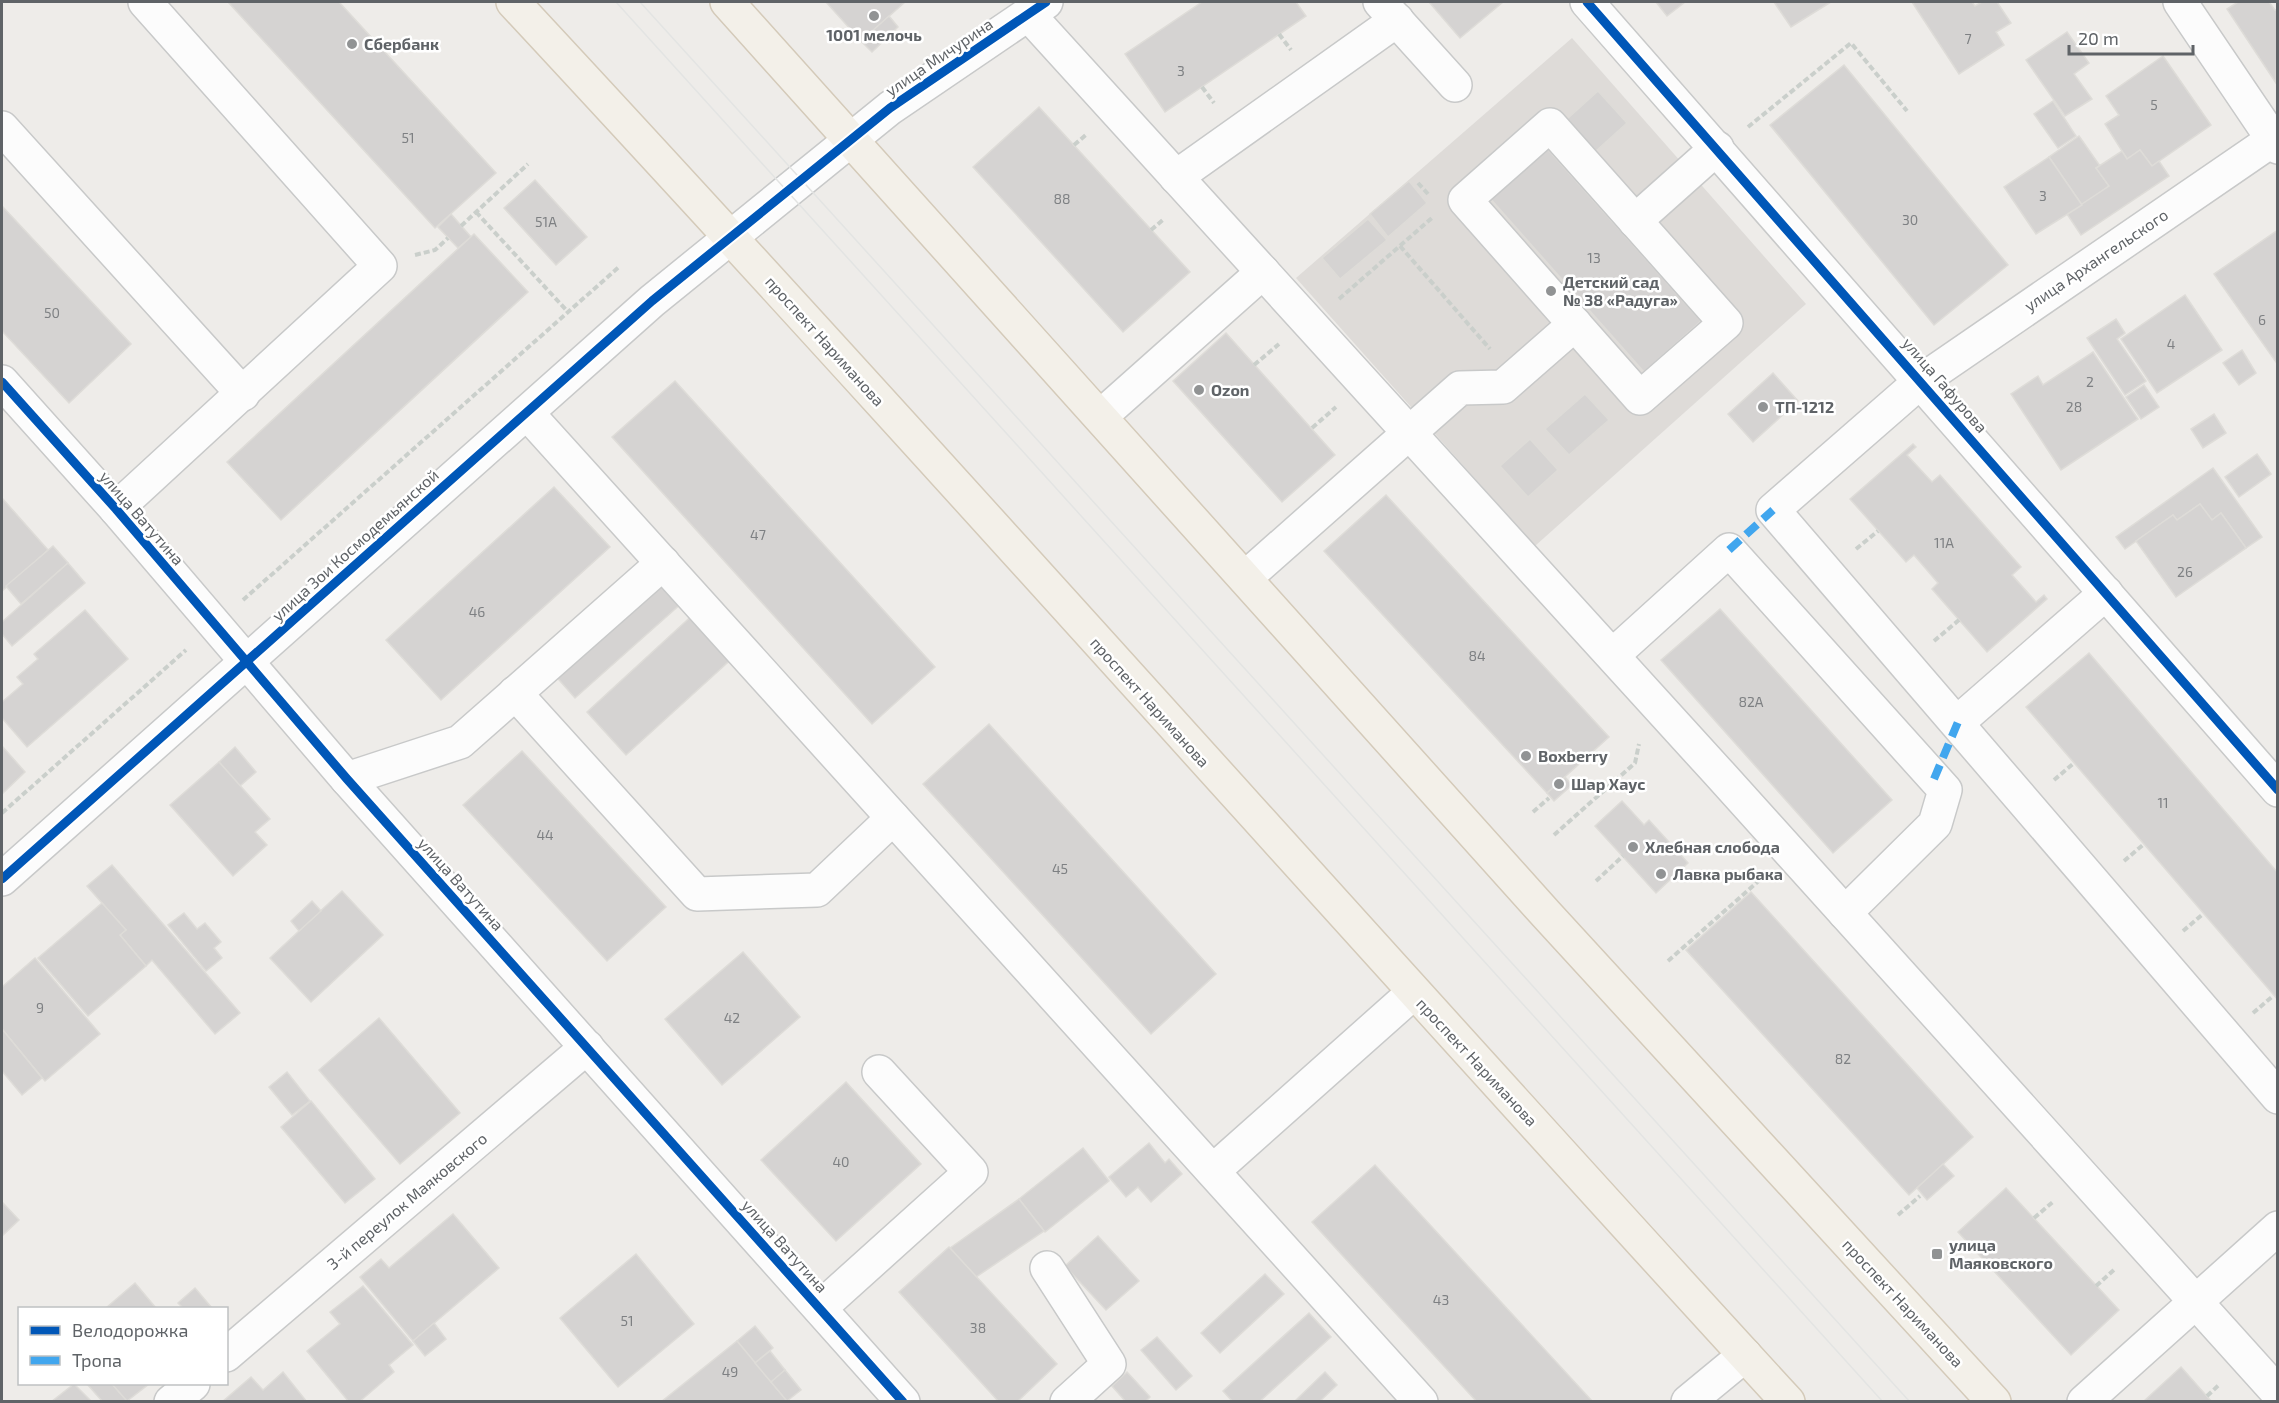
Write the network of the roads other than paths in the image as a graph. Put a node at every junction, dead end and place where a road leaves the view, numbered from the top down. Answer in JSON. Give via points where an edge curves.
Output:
{"nodes":[{"id":1,"x":146,"y":2,"type":"edge"},
{"id":2,"x":513,"y":2,"type":"edge"},
{"id":3,"x":727,"y":2,"type":"edge"},
{"id":4,"x":1587,"y":2,"type":"edge"},
{"id":5,"x":2180,"y":2,"type":"edge"},
{"id":6,"x":1037,"y":8,"type":"edge"},
{"id":7,"x":1389,"y":11,"type":"edge"},
{"id":8,"x":1455,"y":86,"type":"dead end"},
{"id":9,"x":2,"y":129,"type":"edge"},
{"id":10,"x":851,"y":139,"type":"junction"},
{"id":11,"x":2276,"y":141,"type":"edge"},
{"id":12,"x":1719,"y":149,"type":"junction"},
{"id":13,"x":1176,"y":177,"type":"junction"},
{"id":14,"x":1635,"y":221,"type":"junction"},
{"id":15,"x":731,"y":237,"type":"junction"},
{"id":16,"x":1263,"y":272,"type":"junction"},
{"id":17,"x":1575,"y":324,"type":"junction"},
{"id":18,"x":1921,"y":381,"type":"junction"},
{"id":19,"x":2,"y":382,"type":"edge"},
{"id":20,"x":243,"y":394,"type":"junction"},
{"id":21,"x":527,"y":412,"type":"junction"},
{"id":22,"x":1101,"y":416,"type":"junction"},
{"id":23,"x":1410,"y":433,"type":"junction"},
{"id":24,"x":116,"y":509,"type":"junction"},
{"id":25,"x":663,"y":563,"type":"junction"},
{"id":26,"x":1245,"y":578,"type":"junction"},
{"id":27,"x":2106,"y":593,"type":"junction"},
{"id":28,"x":1613,"y":656,"type":"junction"},
{"id":29,"x":245,"y":662,"type":"junction"},
{"id":30,"x":515,"y":693,"type":"junction"},
{"id":31,"x":1958,"y":722,"type":"junction"},
{"id":32,"x":347,"y":779,"type":"junction"},
{"id":33,"x":2277,"y":790,"type":"edge"},
{"id":34,"x":893,"y":818,"type":"junction"},
{"id":35,"x":2,"y":879,"type":"edge"},
{"id":36,"x":1845,"y":913,"type":"junction"},
{"id":37,"x":1413,"y":993,"type":"junction"},
{"id":38,"x":587,"y":1047,"type":"junction"},
{"id":39,"x":879,"y":1072,"type":"dead end"},
{"id":40,"x":2277,"y":1097,"type":"edge"},
{"id":41,"x":1214,"y":1171,"type":"junction"},
{"id":42,"x":2277,"y":1228,"type":"edge"},
{"id":43,"x":1047,"y":1268,"type":"dead end"},
{"id":44,"x":2195,"y":1301,"type":"junction"},
{"id":45,"x":820,"y":1308,"type":"junction"},
{"id":46,"x":228,"y":1353,"type":"edge"},
{"id":47,"x":1745,"y":1354,"type":"junction"},
{"id":48,"x":191,"y":1385,"type":"edge"},
{"id":49,"x":2277,"y":1393,"type":"edge"},
{"id":50,"x":171,"y":1401,"type":"edge"},
{"id":51,"x":903,"y":1401,"type":"edge"},
{"id":52,"x":1067,"y":1401,"type":"edge"},
{"id":53,"x":1421,"y":1401,"type":"edge"},
{"id":54,"x":1688,"y":1401,"type":"edge"},
{"id":55,"x":1788,"y":1401,"type":"edge"},
{"id":56,"x":1994,"y":1401,"type":"edge"},
{"id":57,"x":2084,"y":1401,"type":"edge"}],
"edges":[{"from":1,"to":20,"type":"street","via":[[380,266]]},
{"from":2,"to":15,"type":"main road","name":"проспект Нариманова"},
{"from":3,"to":10,"type":"main road","name":"проспект Нариманова"},
{"from":4,"to":12,"type":"street","name":"улица Гафурова"},
{"from":5,"to":11,"type":"street","name":"улица Архангельского"},
{"from":6,"to":10,"type":"street","name":"улица Мичурина"},
{"from":6,"to":13,"type":"street"},
{"from":7,"to":8,"type":"street"},
{"from":7,"to":13,"type":"street"},
{"from":9,"to":20,"type":"street"},
{"from":10,"to":15,"type":"street","name":"улица Мичурина"},
{"from":10,"to":22,"type":"main road","name":"проспект Нариманова"},
{"from":11,"to":18,"type":"street","name":"улица Архангельского"},
{"from":12,"to":14,"type":"street"},
{"from":12,"to":18,"type":"street","name":"улица Гафурова"},
{"from":13,"to":16,"type":"street"},
{"from":14,"to":17,"type":"street","via":[[1726,323],[1640,398]]},
{"from":14,"to":17,"type":"street","via":[[1550,125],[1465,200]]},
{"from":15,"to":21,"type":"street","name":"улица Зои Космодемьянской"},
{"from":15,"to":37,"type":"main road","name":"проспект Нариманова"},
{"from":16,"to":22,"type":"street"},
{"from":16,"to":23,"type":"street"},
{"from":17,"to":23,"type":"street","via":[[1503,387],[1460,388]]},
{"from":18,"to":27,"type":"street","name":"улица Гафурова"},
{"from":18,"to":31,"type":"street","name":"улица Архангельского","via":[[1773,510]]},
{"from":19,"to":24,"type":"street","name":"улица Ватутина"},
{"from":20,"to":24,"type":"street"},
{"from":21,"to":25,"type":"street"},
{"from":21,"to":29,"type":"street","name":"улица Зои Космодемьянской"},
{"from":22,"to":26,"type":"main road","name":"проспект Нариманова"},
{"from":23,"to":26,"type":"street"},
{"from":23,"to":28,"type":"street"},
{"from":24,"to":29,"type":"street","name":"улица Ватутина"},
{"from":25,"to":30,"type":"street"},
{"from":25,"to":34,"type":"street"},
{"from":26,"to":56,"type":"main road","name":"проспект Нариманова","via":[[1546,914]]},
{"from":27,"to":31,"type":"street"},
{"from":27,"to":33,"type":"street","name":"улица Гафурова"},
{"from":28,"to":36,"type":"street"},
{"from":28,"to":36,"type":"street","via":[[1729,550],[1795,623],[1945,790],[1935,824]]},
{"from":29,"to":32,"type":"street","name":"улица Ватутина"},
{"from":29,"to":35,"type":"street","name":"улица Зои Космодемьянской"},
{"from":30,"to":32,"type":"street","via":[[460,742]]},
{"from":30,"to":34,"type":"street","via":[[697,894],[817,890]]},
{"from":31,"to":40,"type":"street"},
{"from":32,"to":38,"type":"street","name":"улица Ватутина"},
{"from":34,"to":41,"type":"street"},
{"from":36,"to":44,"type":"street"},
{"from":37,"to":41,"type":"street"},
{"from":37,"to":47,"type":"main road","name":"проспект Нариманова"},
{"from":38,"to":45,"type":"street","name":"улица Ватутина"},
{"from":38,"to":46,"type":"street","name":"3-й переулок Маяковского"},
{"from":39,"to":45,"type":"street","via":[[971,1172]]},
{"from":41,"to":53,"type":"street"},
{"from":42,"to":44,"type":"street"},
{"from":43,"to":52,"type":"street","via":[[1109,1364]]},
{"from":44,"to":49,"type":"street"},
{"from":44,"to":57,"type":"street"},
{"from":45,"to":51,"type":"street","name":"улица Ватутина"},
{"from":47,"to":54,"type":"street"},
{"from":47,"to":55,"type":"main road","name":"проспект Нариманова"},
{"from":48,"to":50,"type":"street"}]}
